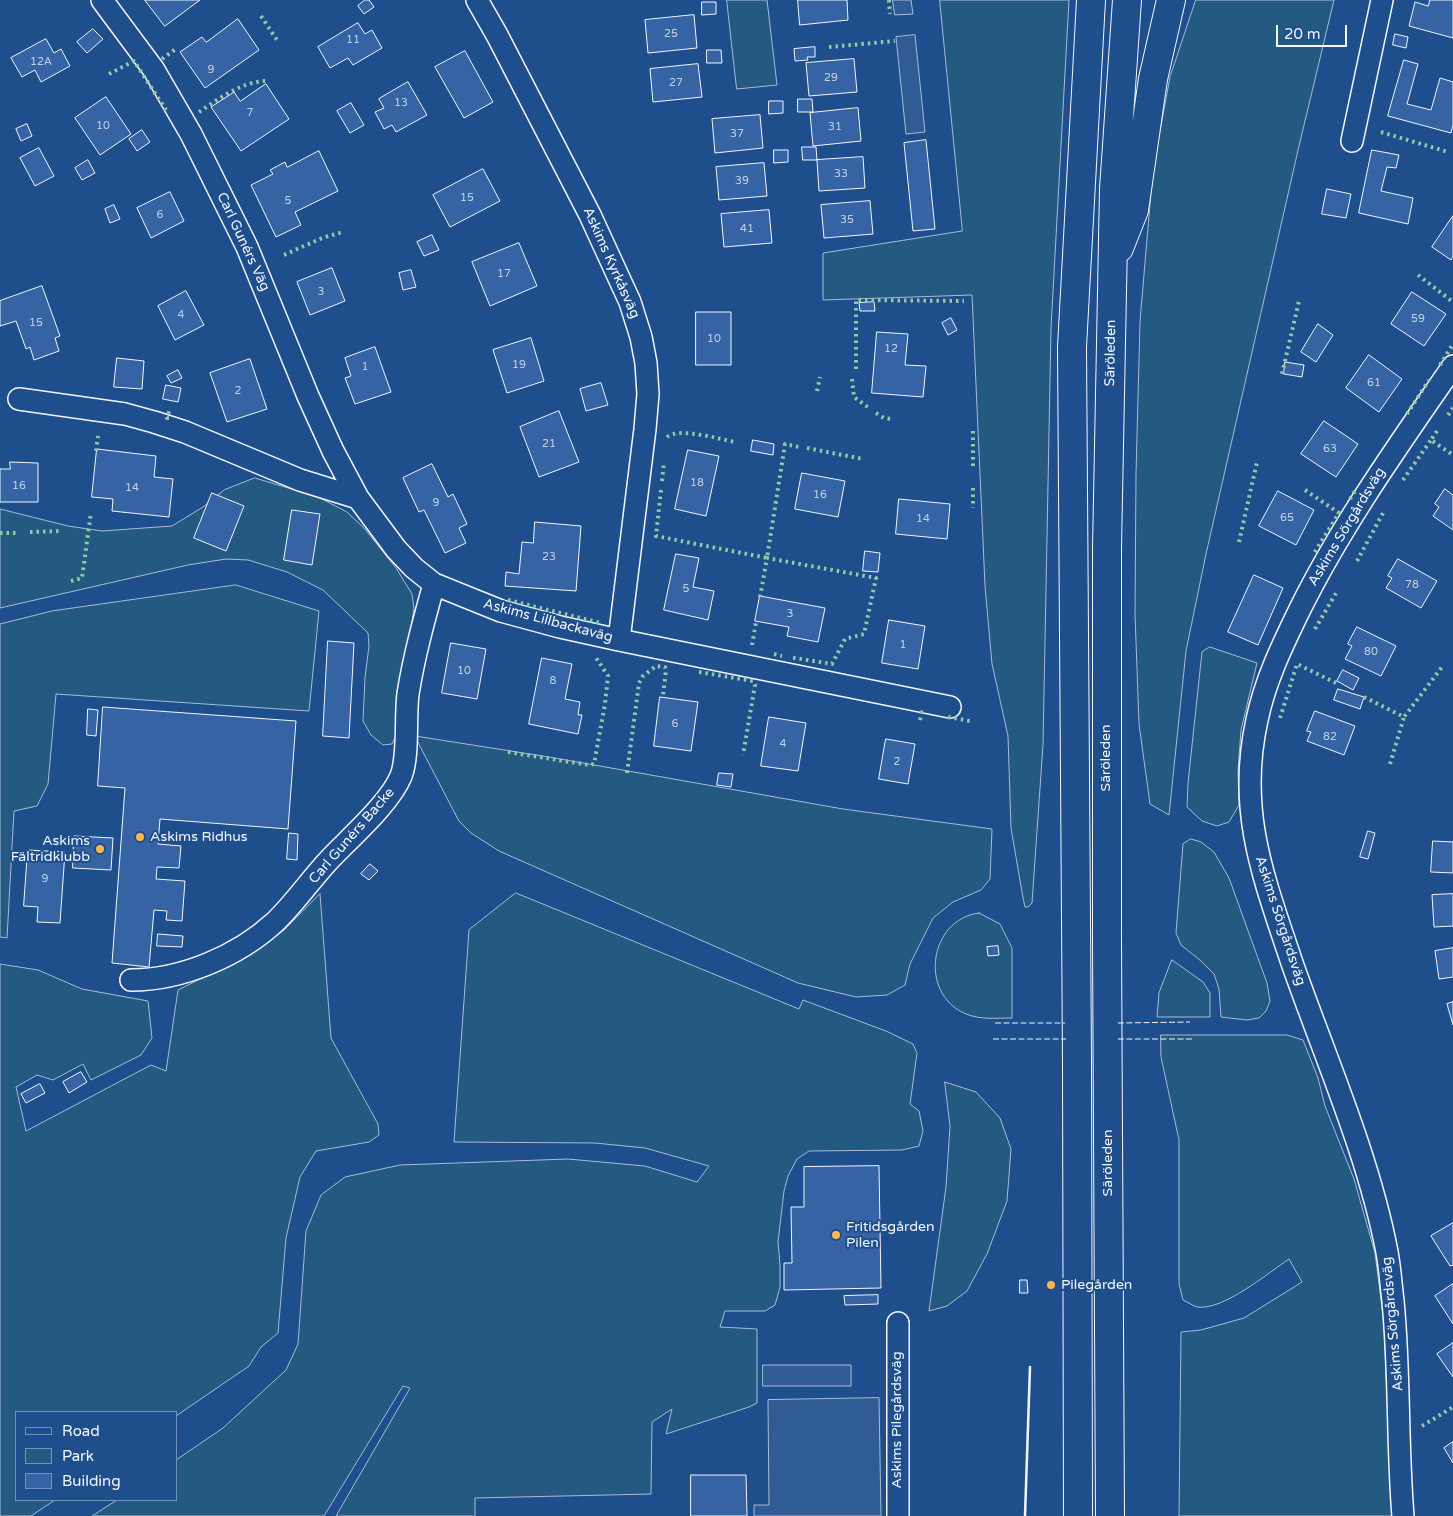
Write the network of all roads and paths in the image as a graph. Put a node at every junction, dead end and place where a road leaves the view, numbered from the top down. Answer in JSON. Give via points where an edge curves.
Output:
{"nodes":[{"id":1,"x":102,"y":0,"type":"edge"},
{"id":2,"x":477,"y":0,"type":"edge"},
{"id":3,"x":1091,"y":0,"type":"edge"},
{"id":4,"x":1127,"y":0,"type":"edge"},
{"id":5,"x":1172,"y":0,"type":"edge"},
{"id":6,"x":1382,"y":0,"type":"edge"},
{"id":7,"x":1352,"y":142,"type":"dead end"},
{"id":8,"x":1113,"y":264,"type":"junction"},
{"id":9,"x":1453,"y":366,"type":"edge"},
{"id":10,"x":19,"y":399,"type":"dead end"},
{"id":11,"x":358,"y":498,"type":"junction"},
{"id":12,"x":434,"y":584,"type":"junction"},
{"id":13,"x":619,"y":640,"type":"junction"},
{"id":14,"x":950,"y":707,"type":"dead end"},
{"id":15,"x":132,"y":980,"type":"dead end"},
{"id":16,"x":898,"y":1323,"type":"dead end"},
{"id":17,"x":898,"y":1516,"type":"edge"},
{"id":18,"x":1078,"y":1516,"type":"edge"},
{"id":19,"x":1110,"y":1516,"type":"edge"},
{"id":20,"x":1403,"y":1516,"type":"edge"}],
"edges":[{"from":1,"to":11,"type":"street","name":"Carl Gunérs Väg","via":[[154,70],[191,134],[247,247],[308,396]]},
{"from":2,"to":13,"type":"street","name":"Askims Kyrkåsväg","via":[[590,214],[630,302],[641,337],[648,394]]},
{"from":3,"to":18,"type":"main road","via":[[1072,347]]},
{"from":4,"to":8,"type":"main road","name":"Säröleden","via":[[1114,189]]},
{"from":5,"to":8,"type":"main road","via":[[1153,79],[1134,210]]},
{"from":6,"to":7,"type":"street"},
{"from":8,"to":19,"type":"main road","name":"Säröleden","via":[[1106,694]]},
{"from":9,"to":20,"type":"street","name":"Askims Sörgårdsväg","via":[[1370,488],[1317,574],[1265,687],[1249,768],[1258,854],[1365,1170],[1387,1253],[1396,1334]]},
{"from":10,"to":11,"type":"street","via":[[116,412],[154,422],[300,480]]},
{"from":11,"to":12,"type":"street","name":"Askims Lillbackaväg","via":[[396,549]]},
{"from":12,"to":13,"type":"street","name":"Askims Lillbackaväg","via":[[501,611]]},
{"from":12,"to":15,"type":"street","name":"Carl Gunérs Backe","via":[[408,695],[402,775],[394,790],[288,908],[258,935],[202,966],[170,977]]},
{"from":13,"to":14,"type":"street","name":"Askims Lillbackaväg"},
{"from":16,"to":17,"type":"street","name":"Askims Pilegårdsväg"}]}
